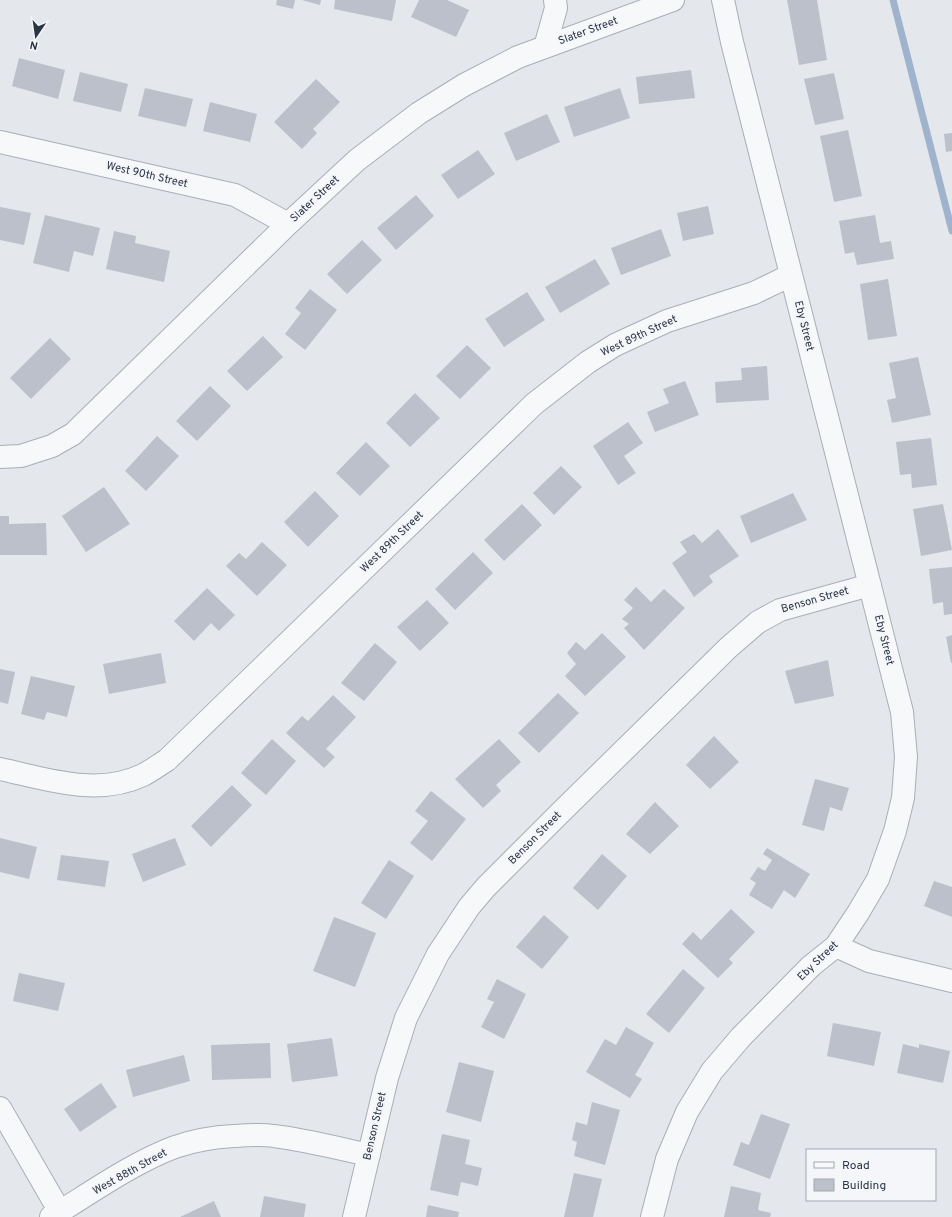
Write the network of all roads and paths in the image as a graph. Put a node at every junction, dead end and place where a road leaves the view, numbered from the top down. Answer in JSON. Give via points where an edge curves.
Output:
{"nodes":[{"id":1,"x":555,"y":0,"type":"edge"},
{"id":2,"x":673,"y":0,"type":"edge"},
{"id":3,"x":723,"y":0,"type":"edge"},
{"id":4,"x":545,"y":46,"type":"junction"},
{"id":5,"x":0,"y":142,"type":"edge"},
{"id":6,"x":288,"y":224,"type":"junction"},
{"id":7,"x":791,"y":275,"type":"junction"},
{"id":8,"x":0,"y":457,"type":"edge"},
{"id":9,"x":870,"y":585,"type":"junction"},
{"id":10,"x":0,"y":769,"type":"edge"},
{"id":11,"x":836,"y":946,"type":"junction"},
{"id":12,"x":952,"y":980,"type":"edge"},
{"id":13,"x":0,"y":1108,"type":"edge"},
{"id":14,"x":369,"y":1155,"type":"junction"},
{"id":15,"x":55,"y":1215,"type":"edge"},
{"id":16,"x":354,"y":1217,"type":"edge"},
{"id":17,"x":652,"y":1217,"type":"edge"}],
"edges":[{"from":1,"to":4,"type":"street","via":[[556,8]]},
{"from":2,"to":4,"type":"street","name":"Slater Street"},
{"from":3,"to":7,"type":"street","name":"Eby Street"},
{"from":4,"to":6,"type":"street","name":"Slater Street","via":[[464,85],[419,113],[357,160]]},
{"from":5,"to":6,"type":"street","name":"West 90th Street","via":[[235,195]]},
{"from":6,"to":8,"type":"street","name":"Slater Street","via":[[73,434],[52,446],[22,456]]},
{"from":7,"to":9,"type":"street","name":"Eby Street"},
{"from":7,"to":10,"type":"street","name":"West 89th Street","via":[[754,293],[667,321],[615,345],[588,362],[534,404],[166,760],[143,775],[113,784],[81,786]]},
{"from":9,"to":11,"type":"street","name":"Eby Street","via":[[902,712],[906,757],[903,798],[895,831],[878,879]]},
{"from":9,"to":14,"type":"street","name":"Benson Street","via":[[780,610],[758,622],[729,647],[486,887],[469,907],[438,954],[406,1018],[386,1078]]},
{"from":11,"to":12,"type":"street","via":[[869,961]]},
{"from":11,"to":17,"type":"street","name":"Eby Street","via":[[812,966],[741,1037],[712,1071],[687,1112],[670,1153]]},
{"from":13,"to":15,"type":"street","name":"West 88th Street"},
{"from":14,"to":15,"type":"street","name":"West 88th Street","via":[[273,1135],[215,1137],[181,1145],[155,1156]]},
{"from":14,"to":16,"type":"street","name":"Benson Street"}]}
